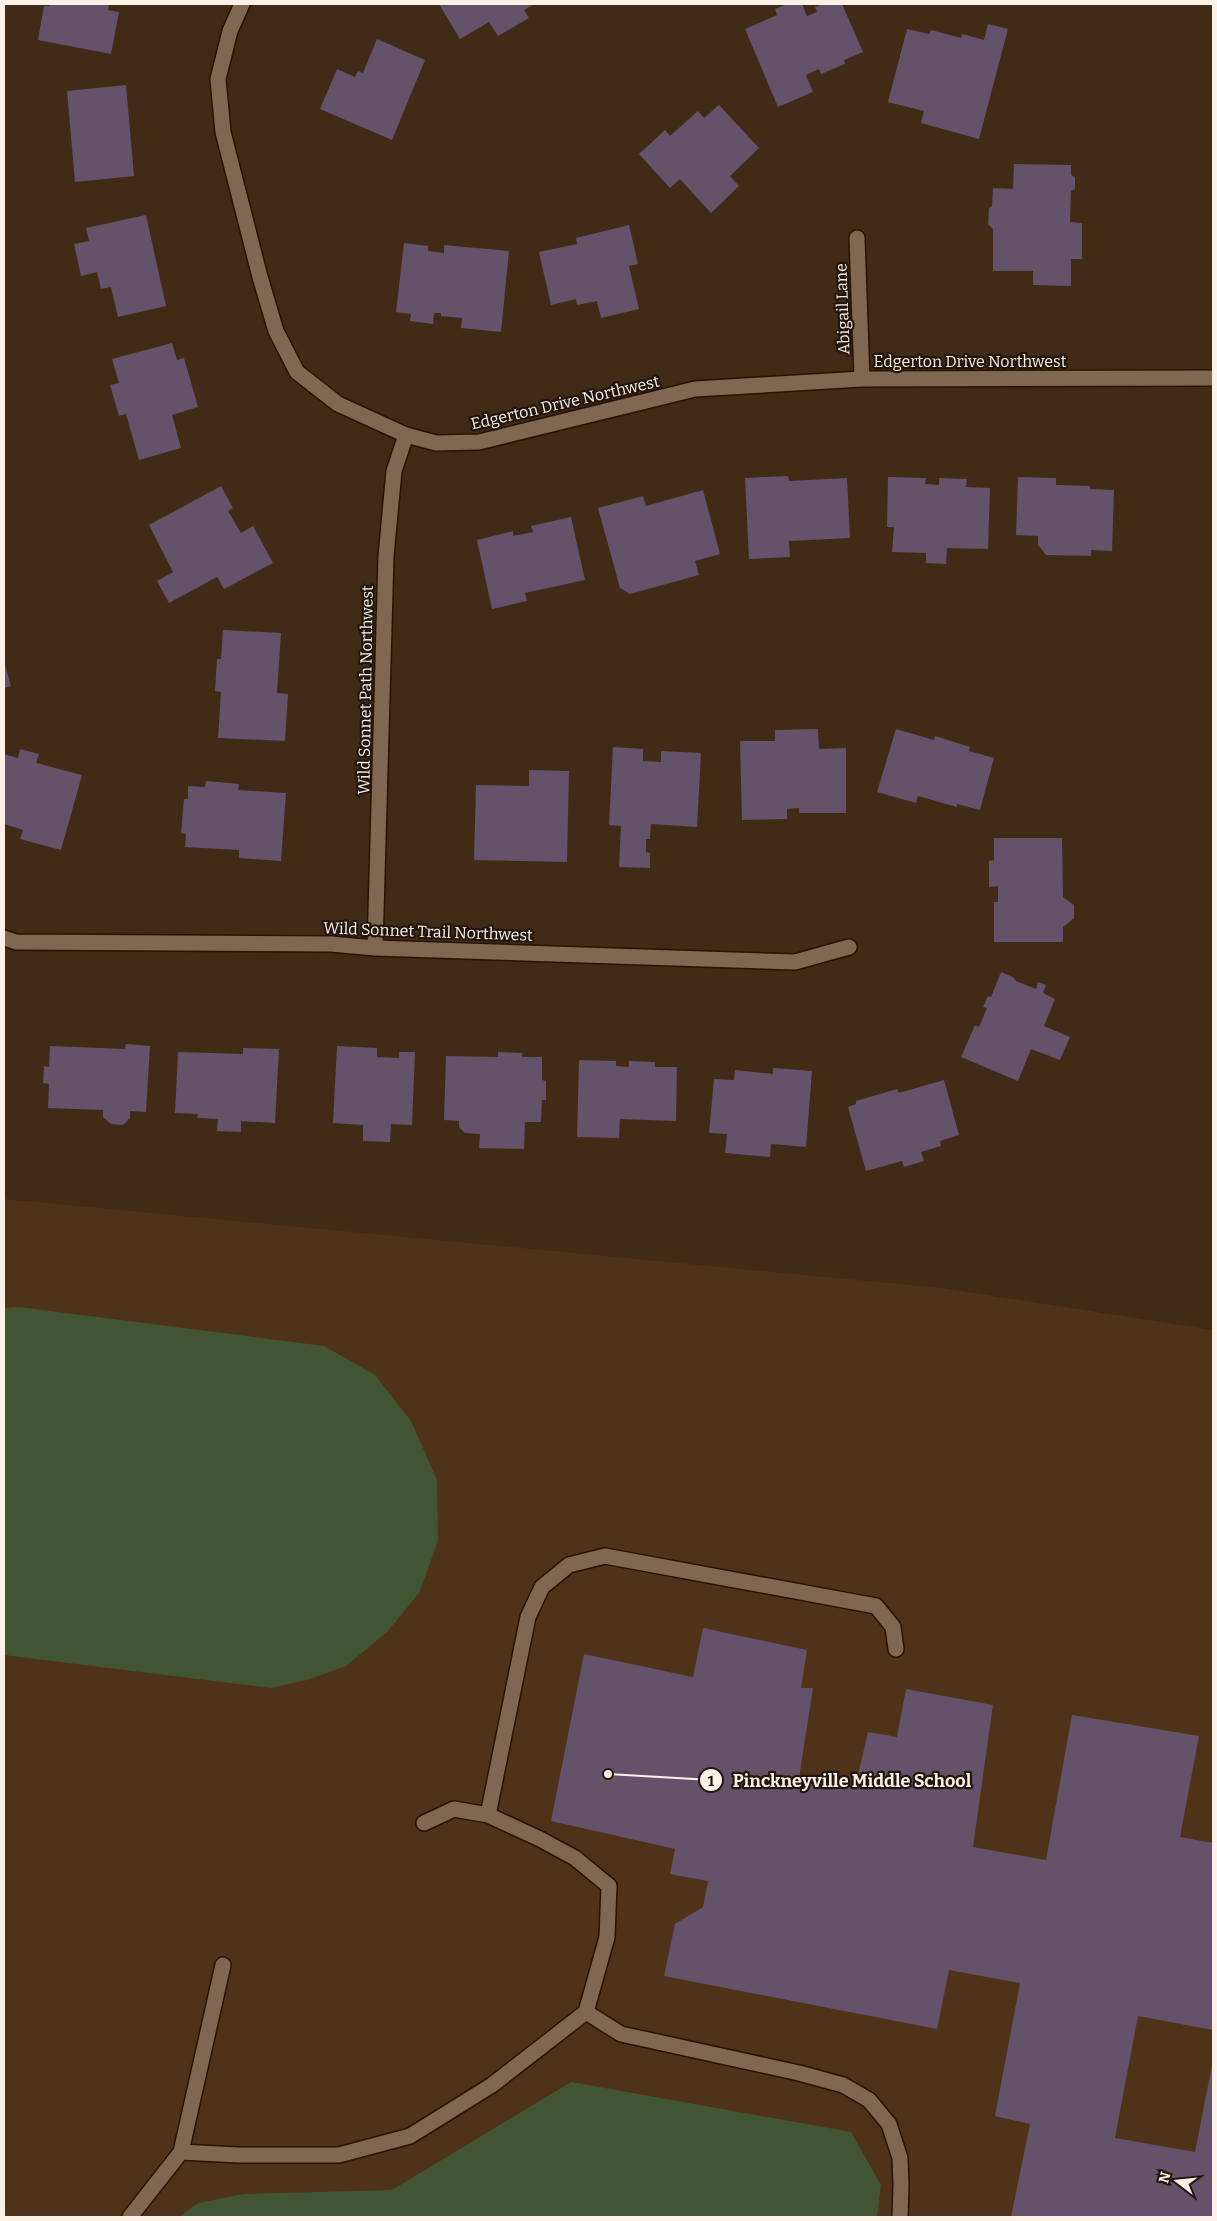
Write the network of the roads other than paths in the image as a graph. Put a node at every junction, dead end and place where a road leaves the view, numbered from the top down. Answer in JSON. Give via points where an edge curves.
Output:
{"nodes":[{"id":1,"x":242,"y":4,"type":"edge"},
{"id":2,"x":857,"y":238,"type":"dead end"},
{"id":3,"x":1213,"y":378,"type":"edge"},
{"id":4,"x":862,"y":379,"type":"junction"},
{"id":5,"x":406,"y":435,"type":"junction"},
{"id":6,"x":4,"y":938,"type":"edge"},
{"id":7,"x":375,"y":948,"type":"junction"},
{"id":8,"x":849,"y":948,"type":"dead end"},
{"id":9,"x":896,"y":1649,"type":"dead end"},
{"id":10,"x":488,"y":1815,"type":"junction"},
{"id":11,"x":424,"y":1823,"type":"dead end"},
{"id":12,"x":223,"y":1965,"type":"dead end"},
{"id":13,"x":586,"y":2012,"type":"junction"},
{"id":14,"x":181,"y":2152,"type":"junction"},
{"id":15,"x":130,"y":2217,"type":"edge"},
{"id":16,"x":900,"y":2217,"type":"edge"}],
"edges":[{"from":1,"to":5,"type":"street","name":"Edgerton Drive Northwest","via":[[230,31],[218,79],[223,132],[276,331],[297,372],[338,404]]},
{"from":2,"to":4,"type":"street","name":"Abigail Lane"},
{"from":3,"to":4,"type":"street","name":"Edgerton Drive Northwest"},
{"from":4,"to":5,"type":"street","name":"Edgerton Drive Northwest","via":[[694,389],[479,442],[436,443]]},
{"from":5,"to":7,"type":"street","name":"Wild Sonnet Path Northwest","via":[[394,471],[386,556]]},
{"from":6,"to":7,"type":"street","name":"Wild Sonnet Trail Northwest","via":[[16,942],[331,944]]},
{"from":7,"to":8,"type":"street","name":"Wild Sonnet Trail Northwest","via":[[794,962]]},
{"from":9,"to":10,"type":"street","via":[[893,1627],[876,1606],[605,1556],[569,1565],[542,1587],[528,1617]]},
{"from":10,"to":11,"type":"street","via":[[454,1809]]},
{"from":10,"to":13,"type":"street","via":[[575,1858],[609,1886],[607,1937]]},
{"from":12,"to":14,"type":"street"},
{"from":13,"to":14,"type":"street","via":[[492,2085],[410,2136],[339,2155]]},
{"from":13,"to":16,"type":"street","via":[[621,2034],[799,2073],[843,2085],[868,2100],[889,2124],[900,2158]]},
{"from":14,"to":15,"type":"street"}]}
